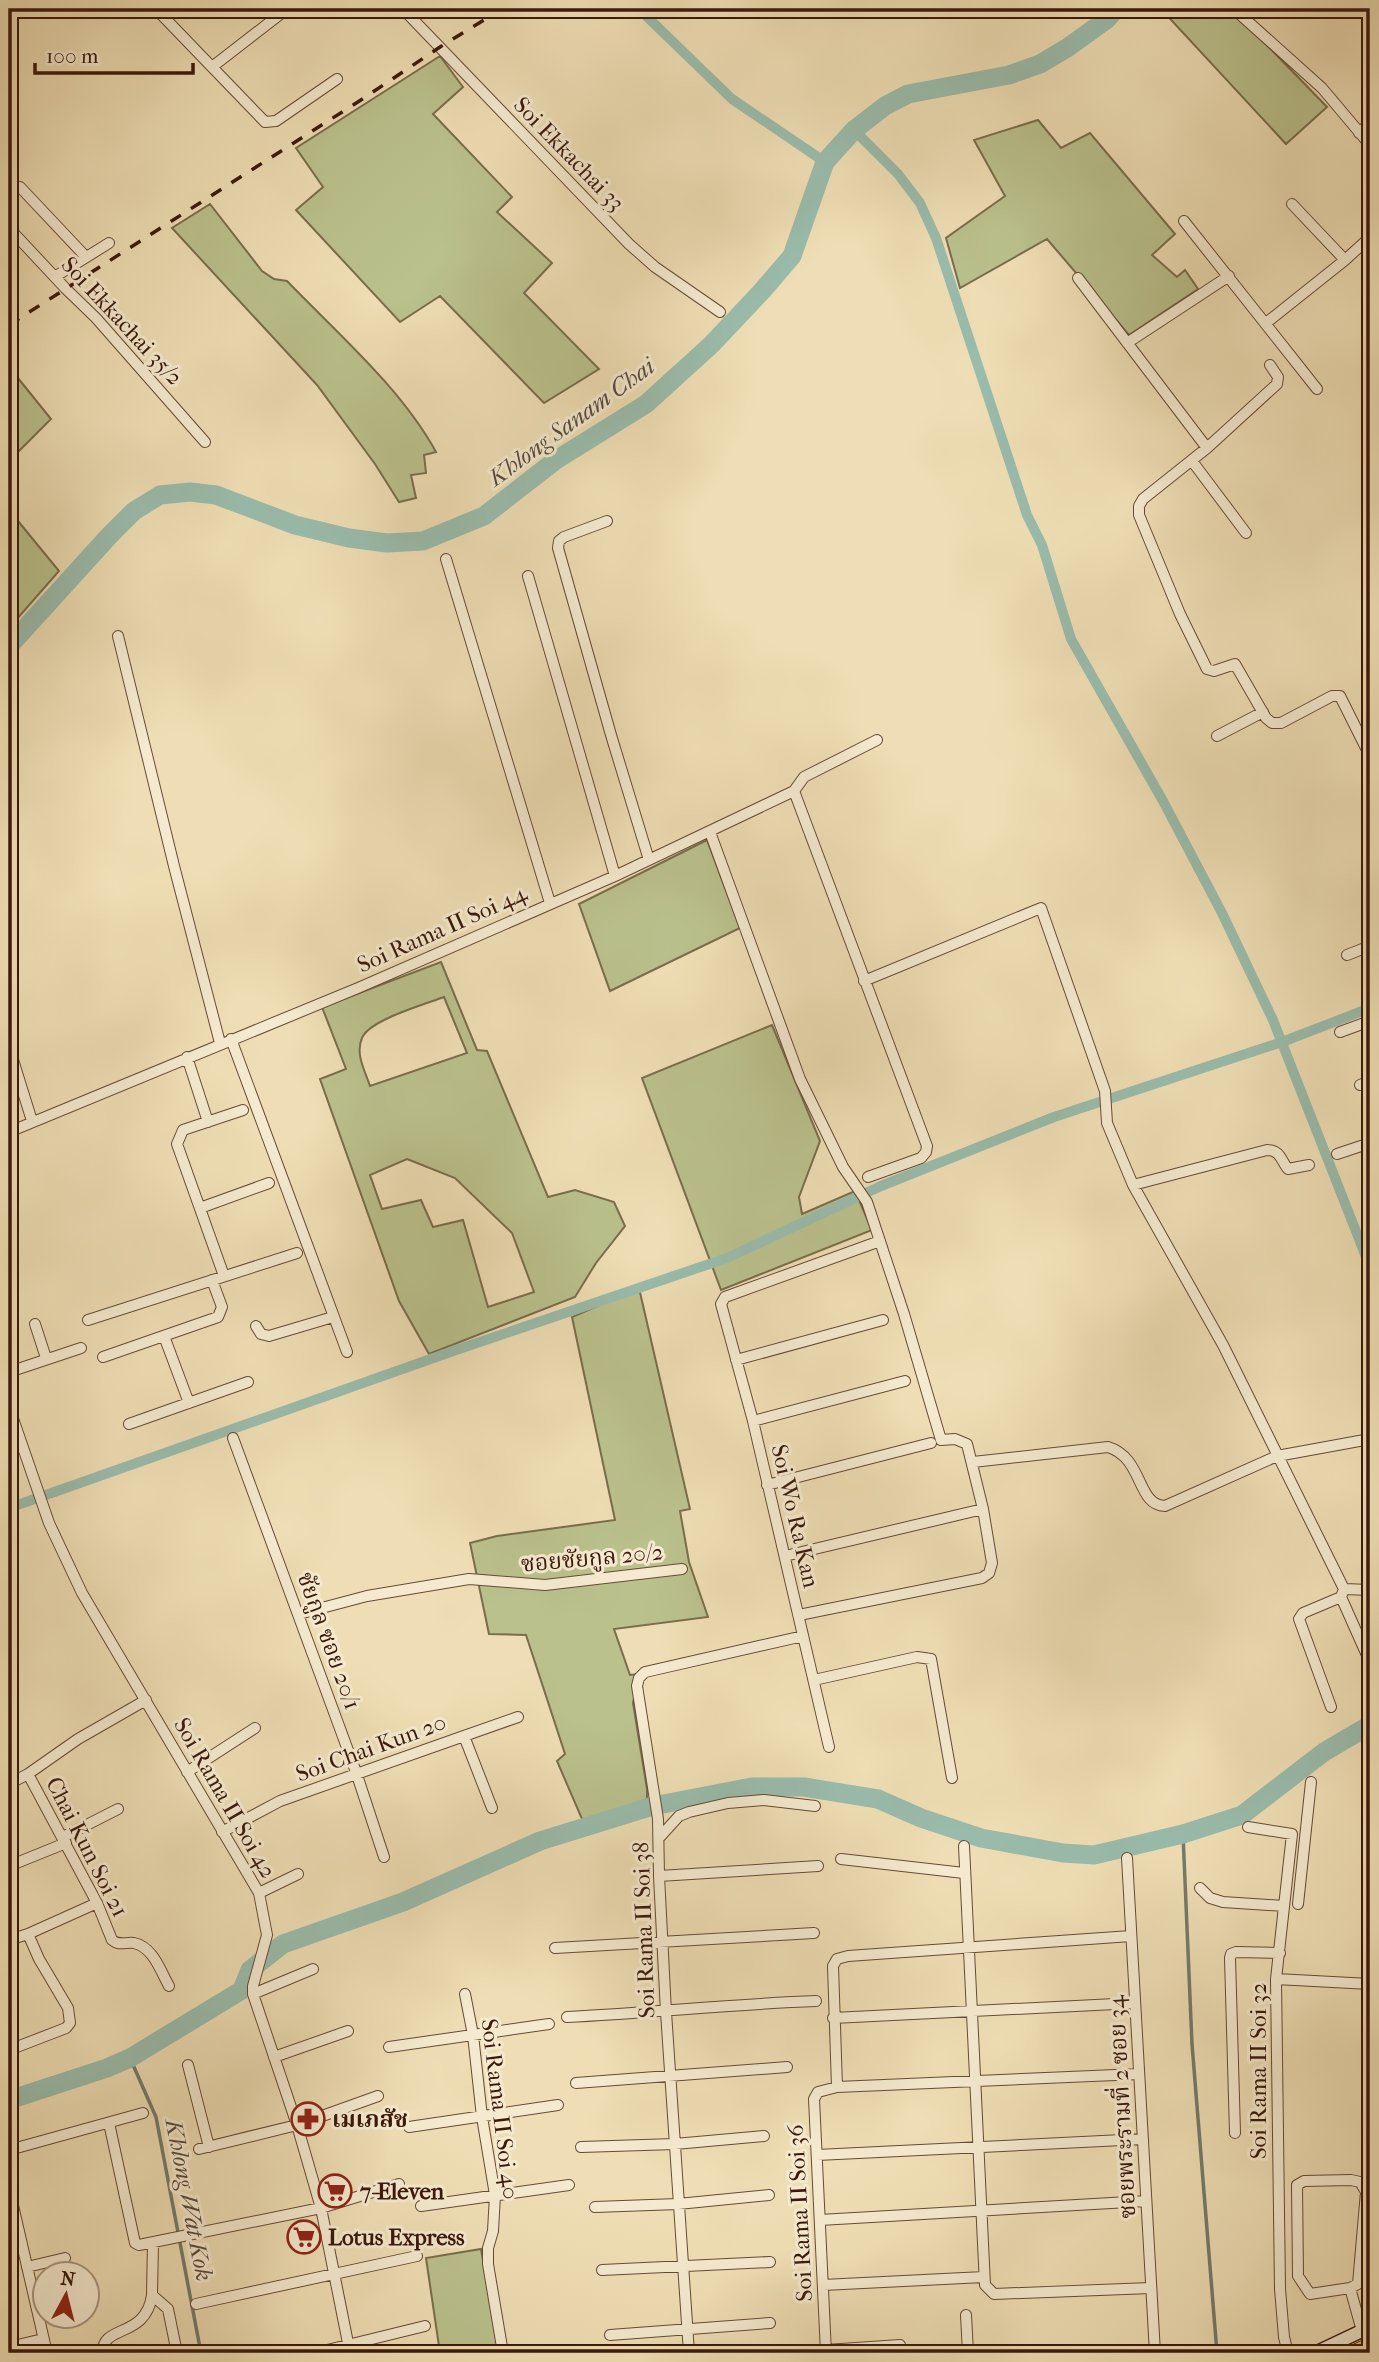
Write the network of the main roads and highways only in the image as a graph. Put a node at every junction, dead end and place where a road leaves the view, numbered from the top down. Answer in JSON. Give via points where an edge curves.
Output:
{"nodes":[{"id":1,"x":1366,"y":2329,"type":"edge"},
{"id":2,"x":1370,"y":2347,"type":"edge"},
{"id":3,"x":1315,"y":2353,"type":"edge"},
{"id":4,"x":1357,"y":2353,"type":"edge"}],
"edges":[{"from":1,"to":3,"type":"main road"},
{"from":2,"to":4,"type":"highway"}]}
